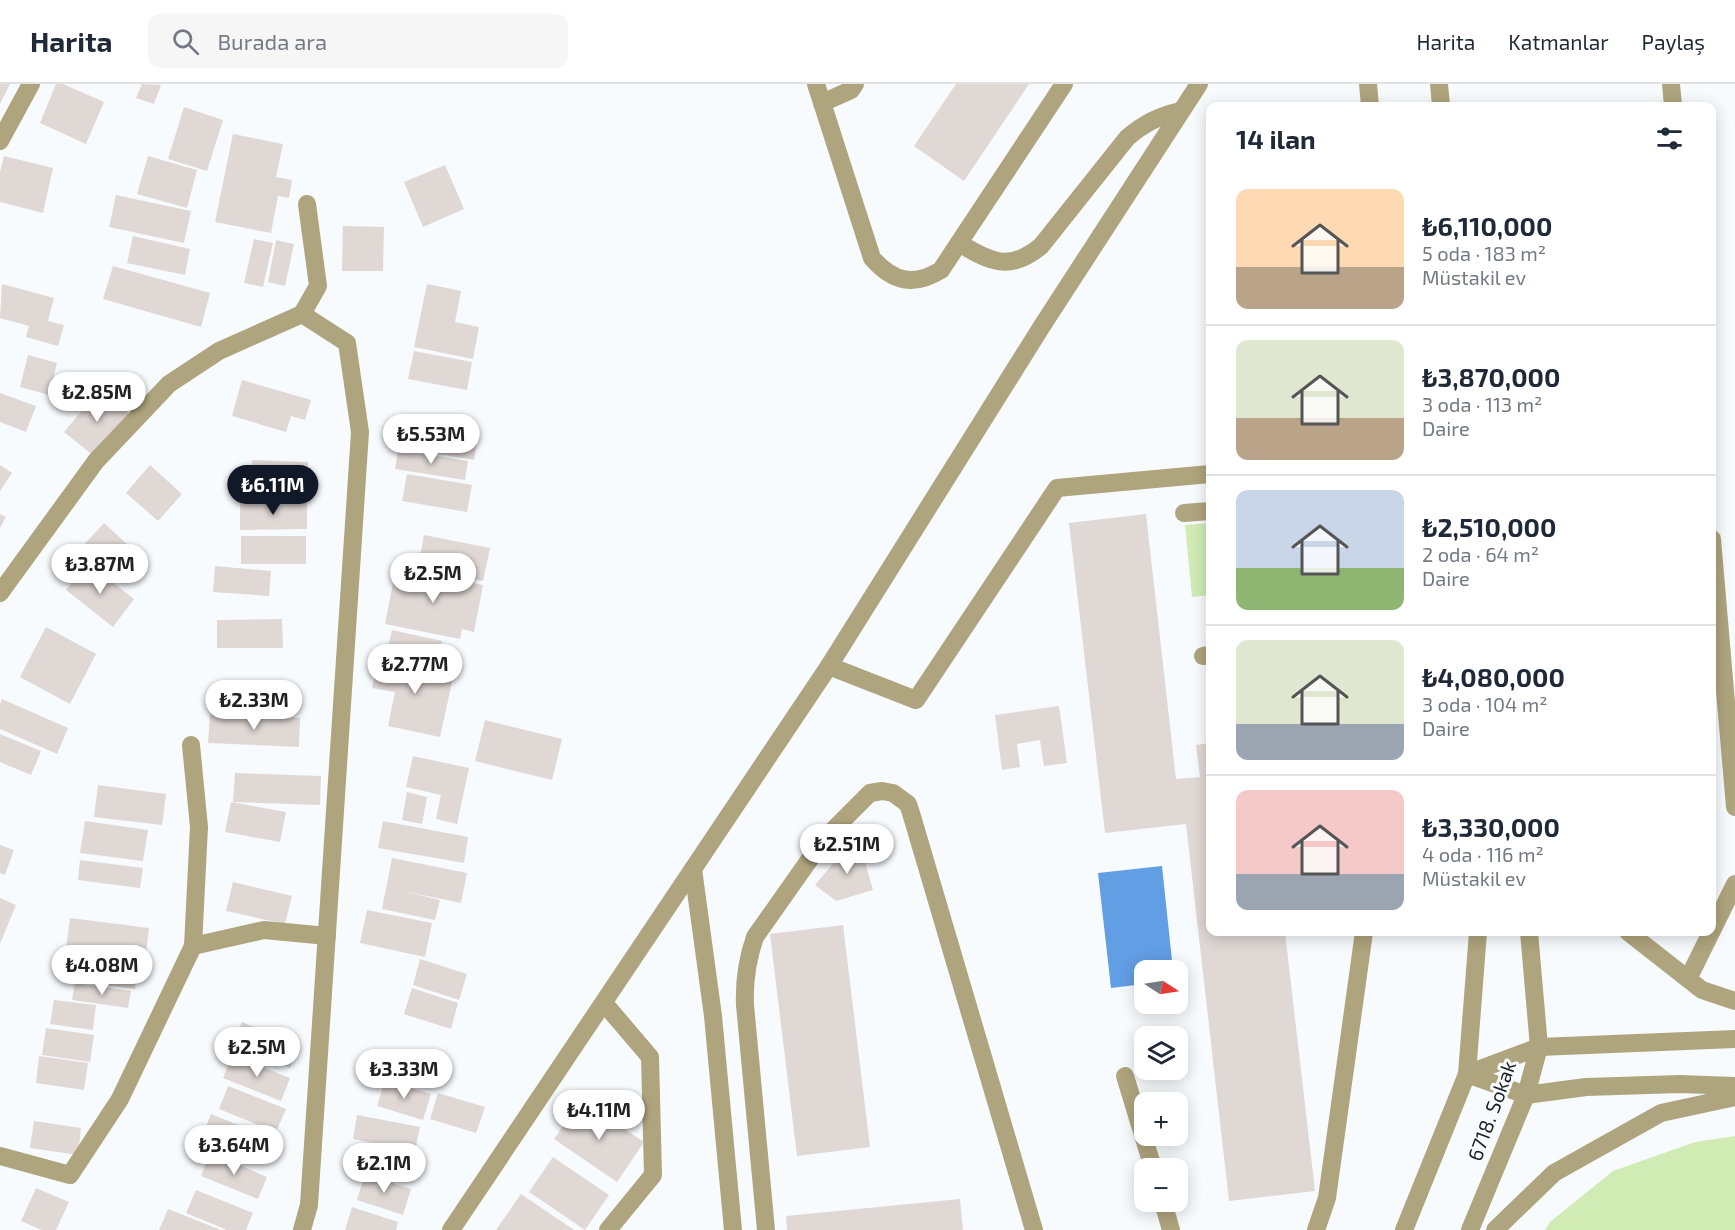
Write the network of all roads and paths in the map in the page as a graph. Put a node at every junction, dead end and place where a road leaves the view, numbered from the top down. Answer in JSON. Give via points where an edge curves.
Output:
{"nodes":[{"id":1,"x":31,"y":84,"type":"edge"},
{"id":2,"x":816,"y":84,"type":"edge"},
{"id":3,"x":855,"y":84,"type":"edge"},
{"id":4,"x":1064,"y":84,"type":"edge"},
{"id":5,"x":1199,"y":84,"type":"edge"},
{"id":6,"x":1368,"y":84,"type":"edge"},
{"id":7,"x":1439,"y":84,"type":"edge"},
{"id":8,"x":1671,"y":84,"type":"edge"},
{"id":9,"x":822,"y":102,"type":"junction"},
{"id":10,"x":1370,"y":102,"type":"edge"},
{"id":11,"x":1441,"y":102,"type":"edge"},
{"id":12,"x":1673,"y":102,"type":"edge"},
{"id":13,"x":1181,"y":111,"type":"junction"},
{"id":14,"x":0,"y":141,"type":"edge"},
{"id":15,"x":307,"y":204,"type":"dead end"},
{"id":16,"x":959,"y":243,"type":"junction"},
{"id":17,"x":302,"y":314,"type":"junction"},
{"id":18,"x":1206,"y":474,"type":"edge"},
{"id":19,"x":1206,"y":511,"type":"edge"},
{"id":20,"x":1184,"y":513,"type":"dead end"},
{"id":21,"x":1716,"y":586,"type":"edge"},
{"id":22,"x":0,"y":593,"type":"edge"},
{"id":23,"x":829,"y":666,"type":"junction"},
{"id":24,"x":191,"y":745,"type":"dead end"},
{"id":25,"x":1735,"y":807,"type":"edge"},
{"id":26,"x":693,"y":869,"type":"junction"},
{"id":27,"x":1735,"y":884,"type":"edge"},
{"id":28,"x":1716,"y":922,"type":"edge"},
{"id":29,"x":327,"y":936,"type":"junction"},
{"id":30,"x":1363,"y":936,"type":"edge"},
{"id":31,"x":1478,"y":936,"type":"edge"},
{"id":32,"x":1529,"y":936,"type":"edge"},
{"id":33,"x":1633,"y":936,"type":"edge"},
{"id":34,"x":1709,"y":936,"type":"edge"},
{"id":35,"x":193,"y":946,"type":"junction"},
{"id":36,"x":1688,"y":979,"type":"junction"},
{"id":37,"x":1735,"y":1001,"type":"edge"},
{"id":38,"x":604,"y":1003,"type":"junction"},
{"id":39,"x":1735,"y":1039,"type":"edge"},
{"id":40,"x":1539,"y":1047,"type":"junction"},
{"id":41,"x":1467,"y":1074,"type":"junction"},
{"id":42,"x":1125,"y":1076,"type":"dead end"},
{"id":43,"x":1735,"y":1086,"type":"edge"},
{"id":44,"x":1526,"y":1095,"type":"junction"},
{"id":45,"x":1735,"y":1097,"type":"edge"},
{"id":46,"x":0,"y":1156,"type":"edge"},
{"id":47,"x":1150,"y":1158,"type":"edge"},
{"id":48,"x":1166,"y":1212,"type":"edge"},
{"id":49,"x":302,"y":1230,"type":"edge"},
{"id":50,"x":451,"y":1230,"type":"edge"},
{"id":51,"x":608,"y":1230,"type":"edge"},
{"id":52,"x":733,"y":1230,"type":"edge"},
{"id":53,"x":766,"y":1230,"type":"edge"},
{"id":54,"x":1034,"y":1230,"type":"edge"},
{"id":55,"x":1171,"y":1230,"type":"edge"},
{"id":56,"x":1316,"y":1230,"type":"edge"},
{"id":57,"x":1404,"y":1230,"type":"edge"},
{"id":58,"x":1470,"y":1230,"type":"edge"},
{"id":59,"x":1495,"y":1230,"type":"edge"}],
"edges":[{"from":1,"to":14,"type":"street"},
{"from":2,"to":9,"type":"street"},
{"from":3,"to":9,"type":"street","via":[[851,90]]},
{"from":4,"to":16,"type":"street"},
{"from":5,"to":13,"type":"street"},
{"from":6,"to":10,"type":"street"},
{"from":7,"to":11,"type":"street"},
{"from":8,"to":12,"type":"street"},
{"from":9,"to":16,"type":"street","via":[[872,258],[881,268],[904,280],[930,277],[941,270]]},
{"from":13,"to":16,"type":"street","via":[[1155,118],[1127,138],[1029,256],[995,261]]},
{"from":13,"to":23,"type":"street"},
{"from":15,"to":17,"type":"street","via":[[318,286]]},
{"from":17,"to":22,"type":"street","via":[[219,351],[169,384],[96,461]]},
{"from":17,"to":29,"type":"street","via":[[347,343],[360,432]]},
{"from":18,"to":23,"type":"street","via":[[1057,488],[916,700]]},
{"from":19,"to":20,"type":"street"},
{"from":21,"to":25,"type":"street"},
{"from":23,"to":26,"type":"street"},
{"from":24,"to":35,"type":"street","via":[[199,827]]},
{"from":26,"to":38,"type":"street"},
{"from":26,"to":52,"type":"street","via":[[713,1016]]},
{"from":27,"to":28,"type":"street"},
{"from":29,"to":35,"type":"street","via":[[264,930]]},
{"from":29,"to":49,"type":"street","via":[[309,1205]]},
{"from":30,"to":56,"type":"street","via":[[1327,1198]]},
{"from":31,"to":41,"type":"street","name":"6718. Sokak"},
{"from":32,"to":40,"type":"street","name":"6718. Sokak"},
{"from":33,"to":36,"type":"street"},
{"from":34,"to":36,"type":"street"},
{"from":35,"to":46,"type":"street","via":[[120,1099],[70,1175]]},
{"from":36,"to":37,"type":"street","via":[[1702,990]]},
{"from":38,"to":50,"type":"street"},
{"from":38,"to":51,"type":"street","via":[[650,1057],[653,1163],[653,1174]]},
{"from":39,"to":40,"type":"street"},
{"from":40,"to":41,"type":"street"},
{"from":40,"to":44,"type":"street","name":"6718. Sokak"},
{"from":41,"to":44,"type":"street"},
{"from":41,"to":57,"type":"street","name":"6718. Sokak"},
{"from":42,"to":47,"type":"street"},
{"from":43,"to":44,"type":"street","via":[[1586,1087]]},
{"from":44,"to":58,"type":"street","name":"6718. Sokak"},
{"from":45,"to":59,"type":"street","via":[[1661,1113],[1554,1173]]},
{"from":48,"to":55,"type":"street"},
{"from":53,"to":54,"type":"street","via":[[745,1005],[750,952],[755,937],[824,839],[870,793],[882,790],[908,804]]}]}
